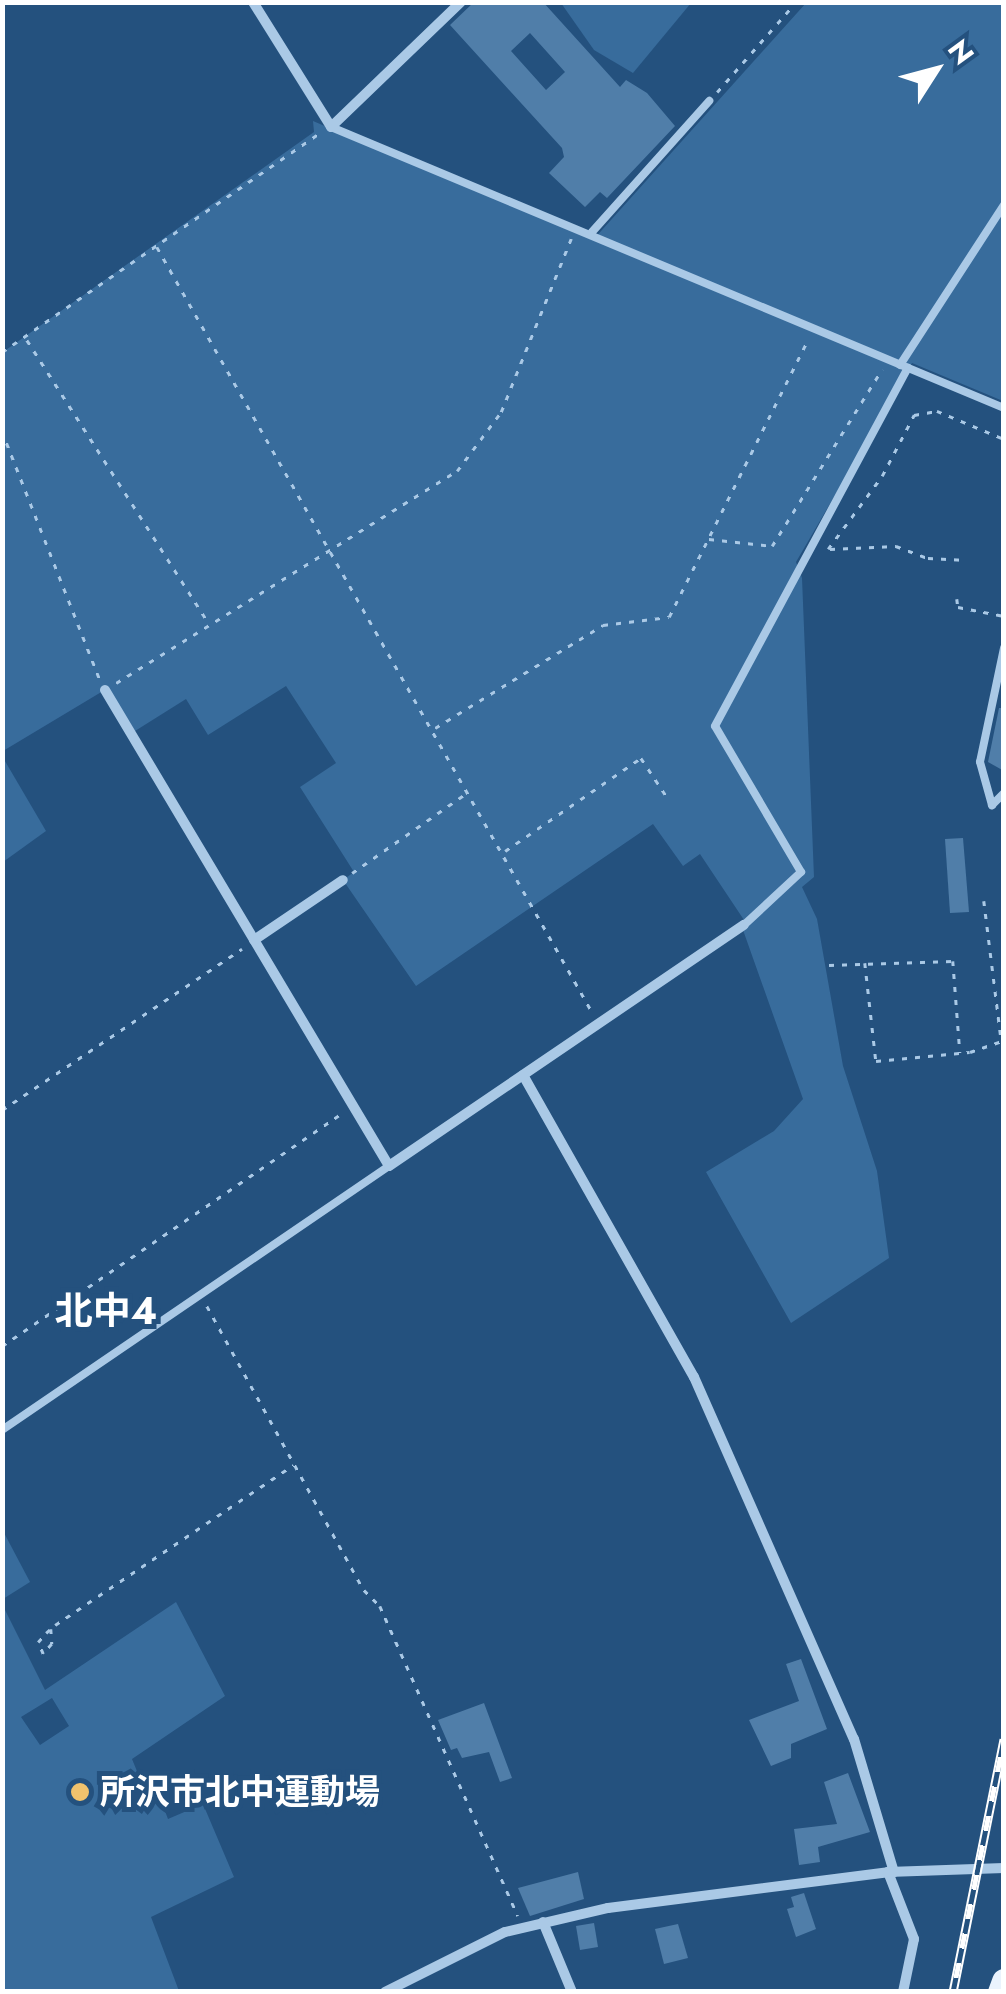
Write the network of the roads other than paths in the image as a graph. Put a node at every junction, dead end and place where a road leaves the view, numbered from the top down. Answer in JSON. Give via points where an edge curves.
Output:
{"nodes":[{"id":1,"x":252,"y":2,"type":"edge"},
{"id":2,"x":461,"y":2,"type":"edge"},
{"id":3,"x":709,"y":101,"type":"road end"},
{"id":4,"x":329,"y":125,"type":"junction"},
{"id":5,"x":1004,"y":205,"type":"edge"},
{"id":6,"x":592,"y":232,"type":"junction"},
{"id":7,"x":904,"y":366,"type":"junction"},
{"id":8,"x":1004,"y":408,"type":"edge"},
{"id":9,"x":1004,"y":648,"type":"edge"},
{"id":10,"x":105,"y":690,"type":"road end"},
{"id":11,"x":1004,"y":793,"type":"edge"},
{"id":12,"x":342,"y":880,"type":"road end"},
{"id":13,"x":744,"y":925,"type":"joint"},
{"id":14,"x":254,"y":940,"type":"junction"},
{"id":15,"x":523,"y":1075,"type":"junction"},
{"id":16,"x":389,"y":1166,"type":"junction"},
{"id":17,"x":2,"y":1430,"type":"edge"},
{"id":18,"x":1004,"y":1868,"type":"edge"},
{"id":19,"x":890,"y":1872,"type":"junction"},
{"id":20,"x":544,"y":1922,"type":"junction"},
{"id":21,"x":1004,"y":1981,"type":"edge"},
{"id":22,"x":385,"y":1992,"type":"edge"},
{"id":23,"x":572,"y":1992,"type":"edge"},
{"id":24,"x":903,"y":1992,"type":"edge"},
{"id":25,"x":1000,"y":1992,"type":"edge"}],
"edges":[{"from":1,"to":4,"type":"street"},
{"from":2,"to":4,"type":"street"},
{"from":3,"to":6,"type":"lane"},
{"from":4,"to":6,"type":"lane","via":[[574,232]]},
{"from":5,"to":7,"type":"lane"},
{"from":6,"to":7,"type":"lane"},
{"from":7,"to":8,"type":"lane"},
{"from":7,"to":13,"type":"lane","via":[[714,726],[801,872]]},
{"from":9,"to":11,"type":"lane","via":[[980,762],[992,804]]},
{"from":10,"to":14,"type":"street"},
{"from":12,"to":14,"type":"street"},
{"from":13,"to":15,"type":"street"},
{"from":14,"to":16,"type":"street"},
{"from":15,"to":16,"type":"street"},
{"from":15,"to":19,"type":"street","via":[[694,1377],[854,1739]]},
{"from":16,"to":17,"type":"lane"},
{"from":18,"to":19,"type":"street"},
{"from":19,"to":20,"type":"street"},
{"from":19,"to":24,"type":"street","via":[[914,1939]]},
{"from":20,"to":22,"type":"street","via":[[522,1926]]},
{"from":20,"to":23,"type":"street"},
{"from":21,"to":25,"type":"main road"}]}
